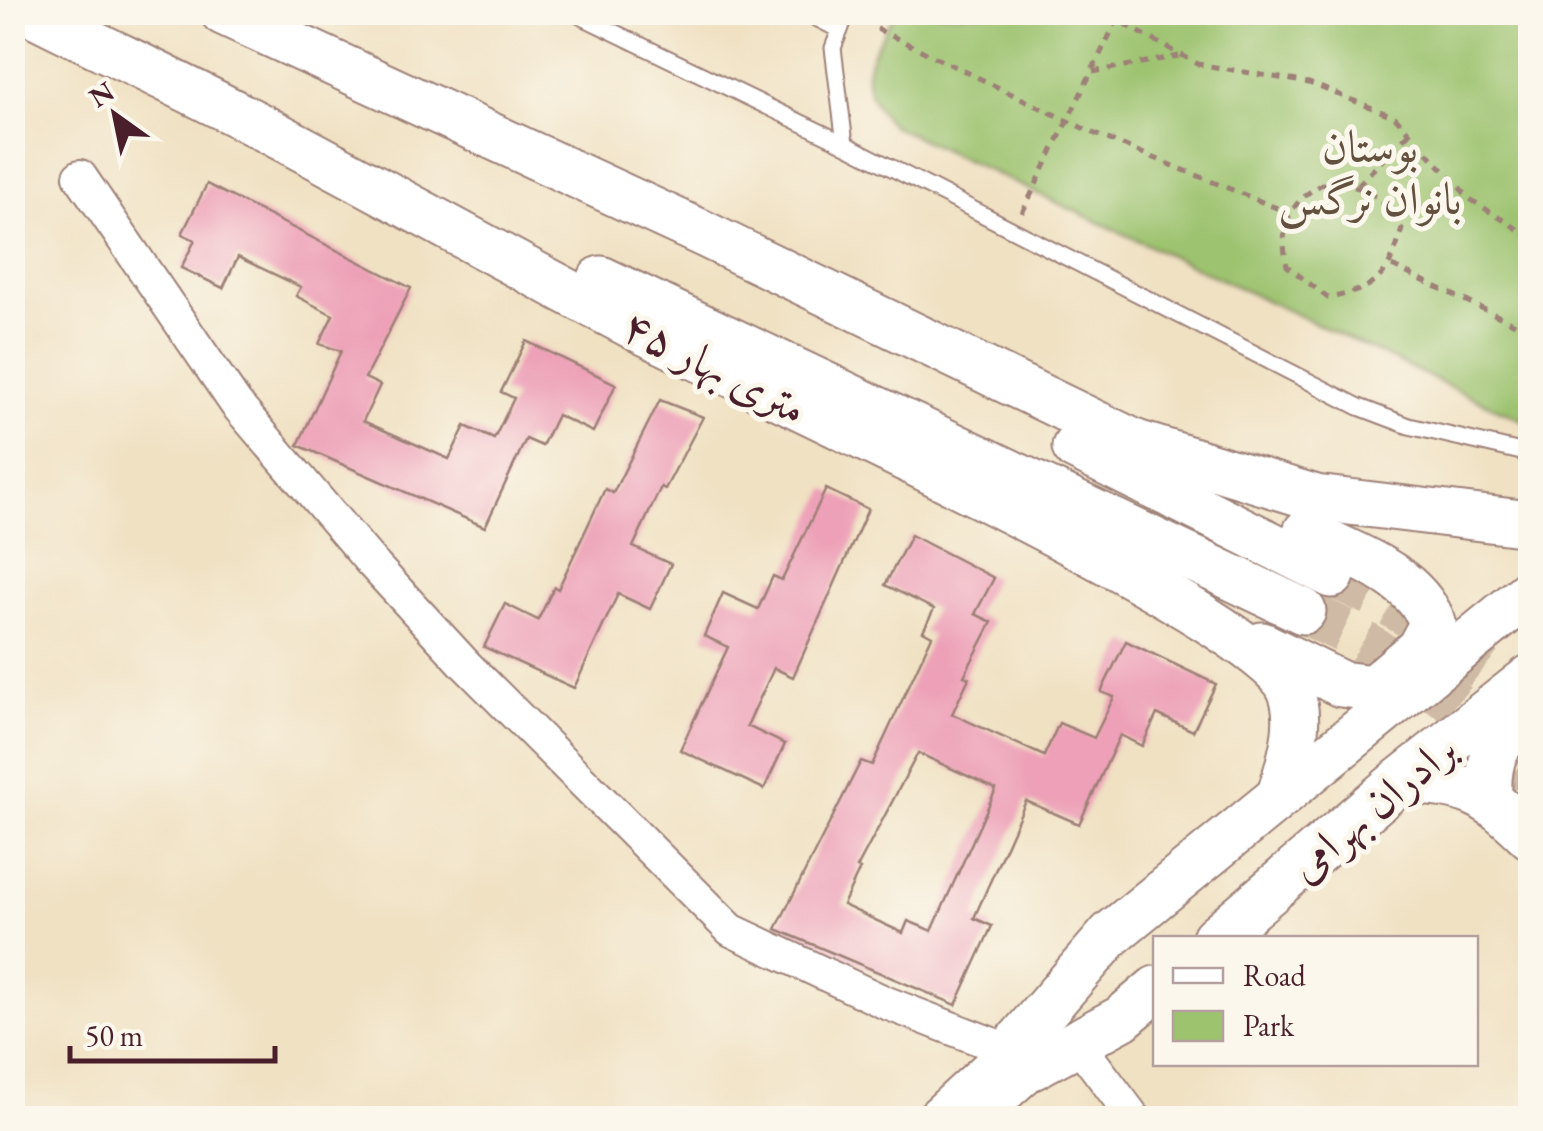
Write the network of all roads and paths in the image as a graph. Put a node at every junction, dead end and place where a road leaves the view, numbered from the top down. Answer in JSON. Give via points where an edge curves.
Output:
{"nodes":[{"id":1,"x":30,"y":12,"type":"edge"},
{"id":2,"x":223,"y":12,"type":"edge"},
{"id":3,"x":572,"y":12,"type":"edge"},
{"id":4,"x":804,"y":12,"type":"edge"},
{"id":5,"x":847,"y":12,"type":"edge"},
{"id":6,"x":884,"y":12,"type":"edge"},
{"id":7,"x":840,"y":30,"type":"junction"},
{"id":8,"x":1182,"y":55,"type":"junction"},
{"id":9,"x":1093,"y":72,"type":"junction"},
{"id":10,"x":1070,"y":122,"type":"junction"},
{"id":11,"x":1410,"y":133,"type":"junction"},
{"id":12,"x":845,"y":144,"type":"junction"},
{"id":13,"x":552,"y":164,"type":"junction"},
{"id":14,"x":80,"y":176,"type":"dead end"},
{"id":15,"x":1358,"y":184,"type":"junction"},
{"id":16,"x":1289,"y":213,"type":"junction"},
{"id":17,"x":1012,"y":234,"type":"junction"},
{"id":18,"x":1530,"y":236,"type":"edge"},
{"id":19,"x":511,"y":262,"type":"junction"},
{"id":20,"x":1392,"y":266,"type":"junction"},
{"id":21,"x":1530,"y":331,"type":"edge"},
{"id":22,"x":1136,"y":443,"type":"junction"},
{"id":23,"x":1530,"y":454,"type":"edge"},
{"id":24,"x":1530,"y":524,"type":"edge"},
{"id":25,"x":1332,"y":575,"type":"tunnel mouth"},
{"id":26,"x":1530,"y":592,"type":"edge"},
{"id":27,"x":1304,"y":611,"type":"tunnel mouth"},
{"id":28,"x":1218,"y":624,"type":"junction"},
{"id":29,"x":1530,"y":678,"type":"edge"},
{"id":30,"x":1530,"y":716,"type":"edge"},
{"id":31,"x":1402,"y":780,"type":"junction"},
{"id":32,"x":1280,"y":795,"type":"junction"},
{"id":33,"x":1489,"y":797,"type":"junction"},
{"id":34,"x":1530,"y":836,"type":"edge"},
{"id":35,"x":1217,"y":936,"type":"edge"},
{"id":36,"x":1076,"y":974,"type":"junction"},
{"id":37,"x":1139,"y":1003,"type":"edge"},
{"id":38,"x":1076,"y":1041,"type":"junction"},
{"id":39,"x":1021,"y":1059,"type":"junction"},
{"id":40,"x":938,"y":1118,"type":"edge"},
{"id":41,"x":976,"y":1118,"type":"edge"},
{"id":42,"x":1134,"y":1118,"type":"edge"}],
"edges":[{"from":1,"to":19,"type":"main road","name":"۴۵ متری بهار","via":[[272,132]]},
{"from":2,"to":13,"type":"main road"},
{"from":3,"to":12,"type":"lane"},
{"from":4,"to":7,"type":"lane"},
{"from":5,"to":7,"type":"lane"},
{"from":6,"to":10,"type":"path","via":[[878,30]]},
{"from":7,"to":12,"type":"lane","via":[[833,48]]},
{"from":8,"to":9,"type":"path"},
{"from":8,"to":9,"type":"path","via":[[1117,20]]},
{"from":8,"to":11,"type":"path","via":[[1198,64],[1310,83],[1395,117]]},
{"from":9,"to":10,"type":"path"},
{"from":10,"to":16,"type":"path"},
{"from":10,"to":17,"type":"path"},
{"from":11,"to":15,"type":"path"},
{"from":11,"to":18,"type":"path","via":[[1470,199]]},
{"from":12,"to":17,"type":"lane"},
{"from":13,"to":22,"type":"main road"},
{"from":13,"to":25,"type":"main road","via":[[631,225]]},
{"from":14,"to":39,"type":"street","via":[[236,404],[371,562],[731,930]]},
{"from":15,"to":16,"type":"path","via":[[1322,184]]},
{"from":15,"to":20,"type":"path","via":[[1383,199],[1402,228]]},
{"from":16,"to":20,"type":"path","via":[[1282,239],[1287,266],[1328,298],[1364,292]]},
{"from":17,"to":23,"type":"lane","via":[[1358,407]]},
{"from":19,"to":27,"type":"main road","via":[[611,280]]},
{"from":19,"to":28,"type":"main road","name":"۴۵ متری بهار","via":[[1060,537]]},
{"from":20,"to":21,"type":"path"},
{"from":22,"to":24,"type":"main road","via":[[1316,498]]},
{"from":22,"to":28,"type":"main road","via":[[1398,578],[1424,602],[1433,622],[1419,649],[1372,688],[1341,684]]},
{"from":26,"to":32,"type":"main road","name":"برادران بهرامی"},
{"from":28,"to":32,"type":"main road","name":"۴۵ متری بهار","via":[[1256,650],[1290,688],[1295,742]]},
{"from":29,"to":31,"type":"main road","name":"برادران بهرامی"},
{"from":30,"to":33,"type":"main road","via":[[1491,755]]},
{"from":31,"to":33,"type":"main road"},
{"from":31,"to":35,"type":"main road","name":"برادران بهرامی"},
{"from":32,"to":36,"type":"main road","name":"برادران بهرامی","via":[[1111,934]]},
{"from":33,"to":34,"type":"main road"},
{"from":36,"to":37,"type":"main road","via":[[1084,998],[1102,1016]]},
{"from":36,"to":39,"type":"main road","name":"برادران بهرامی"},
{"from":37,"to":38,"type":"main road"},
{"from":38,"to":39,"type":"main road"},
{"from":38,"to":42,"type":"street"},
{"from":39,"to":40,"type":"street"},
{"from":39,"to":41,"type":"street"}]}
